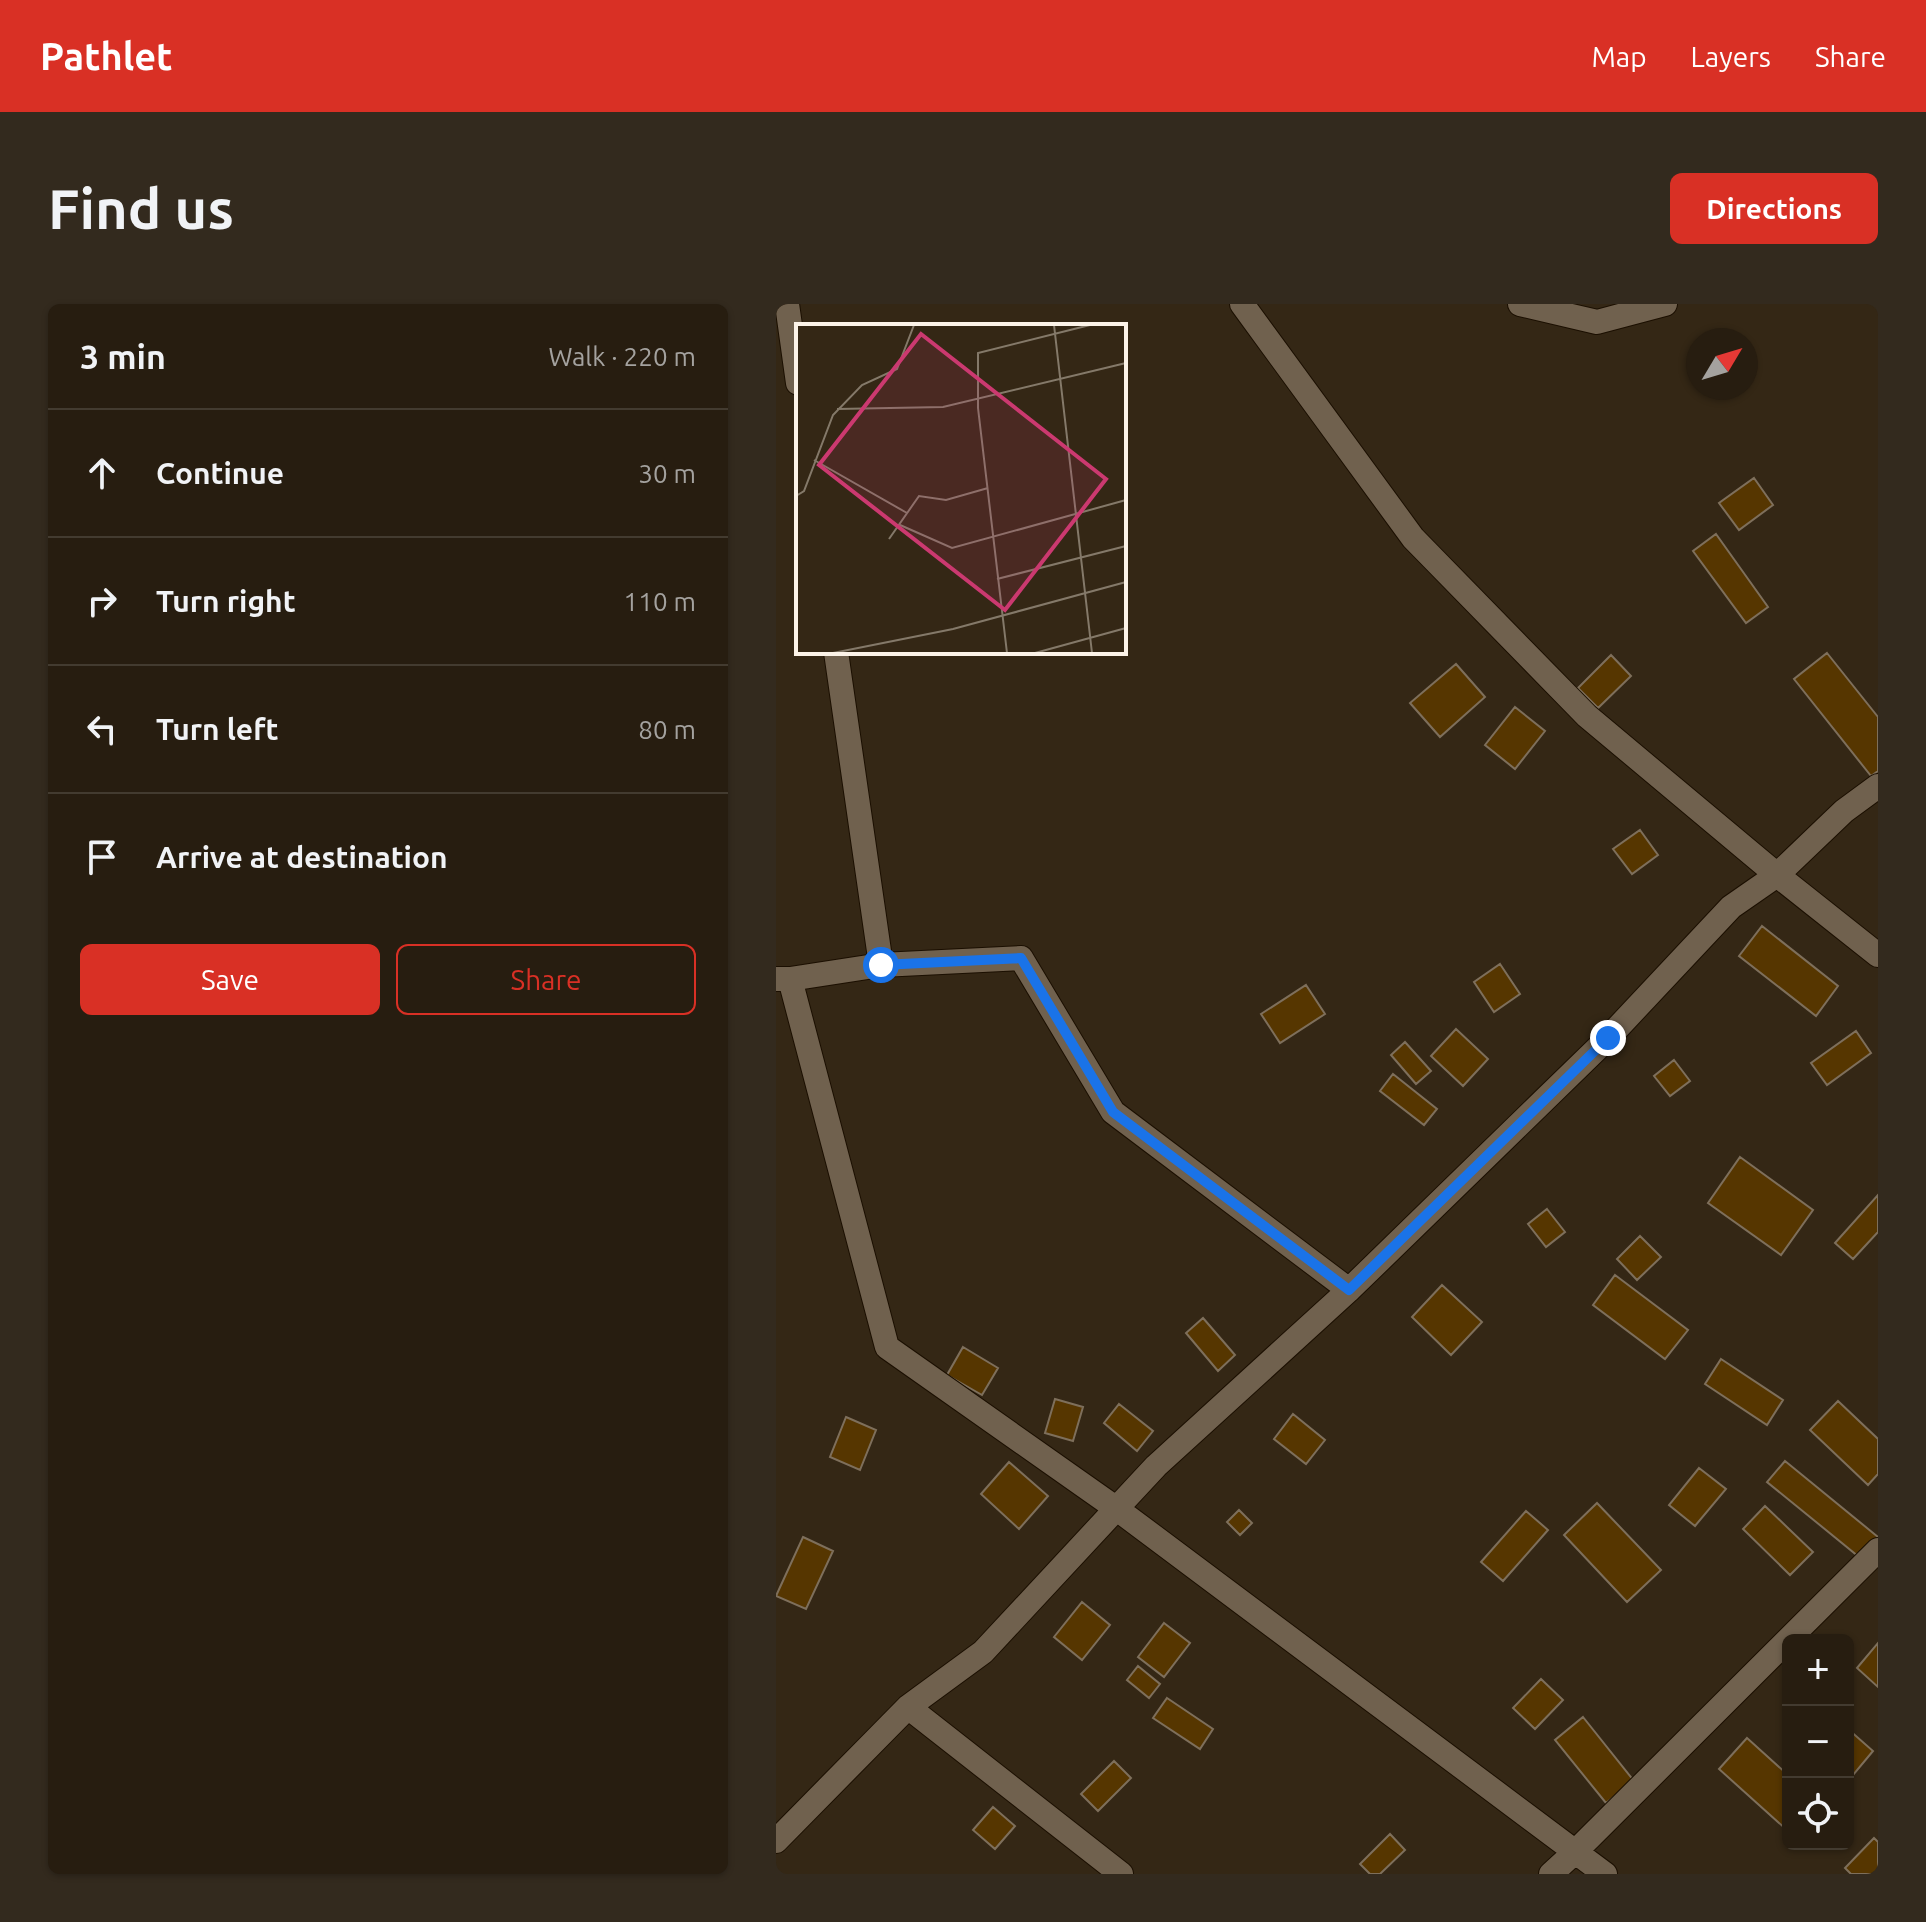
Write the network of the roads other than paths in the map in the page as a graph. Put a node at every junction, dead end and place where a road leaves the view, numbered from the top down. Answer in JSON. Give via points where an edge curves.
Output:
{"nodes":[{"id":1,"x":787,"y":304,"type":"edge"},
{"id":2,"x":1242,"y":304,"type":"edge"},
{"id":3,"x":1520,"y":304,"type":"edge"},
{"id":4,"x":1665,"y":304,"type":"edge"},
{"id":5,"x":796,"y":369,"type":"edge"},
{"id":6,"x":836,"y":654,"type":"edge"},
{"id":7,"x":1878,"y":786,"type":"edge"},
{"id":8,"x":1777,"y":875,"type":"junction"},
{"id":9,"x":1878,"y":955,"type":"edge"},
{"id":10,"x":881,"y":965,"type":"junction"},
{"id":11,"x":783,"y":979,"type":"edge"},
{"id":12,"x":1349,"y":1290,"type":"junction"},
{"id":13,"x":1117,"y":1509,"type":"junction"},
{"id":14,"x":1878,"y":1550,"type":"edge"},
{"id":15,"x":908,"y":1707,"type":"junction"},
{"id":16,"x":776,"y":1841,"type":"edge"},
{"id":17,"x":1576,"y":1851,"type":"junction"},
{"id":18,"x":1121,"y":1874,"type":"edge"},
{"id":19,"x":1551,"y":1874,"type":"edge"},
{"id":20,"x":1605,"y":1874,"type":"edge"}],
"edges":[{"from":1,"to":5,"type":"street"},
{"from":2,"to":8,"type":"street","via":[[1413,538],[1587,716]]},
{"from":3,"to":4,"type":"street","via":[[1597,322]]},
{"from":6,"to":10,"type":"street"},
{"from":7,"to":8,"type":"street"},
{"from":8,"to":9,"type":"street"},
{"from":8,"to":12,"type":"street","via":[[1731,907],[1608,1038]]},
{"from":10,"to":11,"type":"street"},
{"from":10,"to":12,"type":"street","via":[[1021,958],[1113,1112]]},
{"from":11,"to":13,"type":"street","via":[[887,1347]]},
{"from":12,"to":13,"type":"street","via":[[1156,1466]]},
{"from":13,"to":15,"type":"street","via":[[983,1652]]},
{"from":13,"to":17,"type":"street"},
{"from":14,"to":17,"type":"street"},
{"from":15,"to":16,"type":"street"},
{"from":15,"to":18,"type":"street"},
{"from":17,"to":19,"type":"street"},
{"from":17,"to":20,"type":"street"}]}
